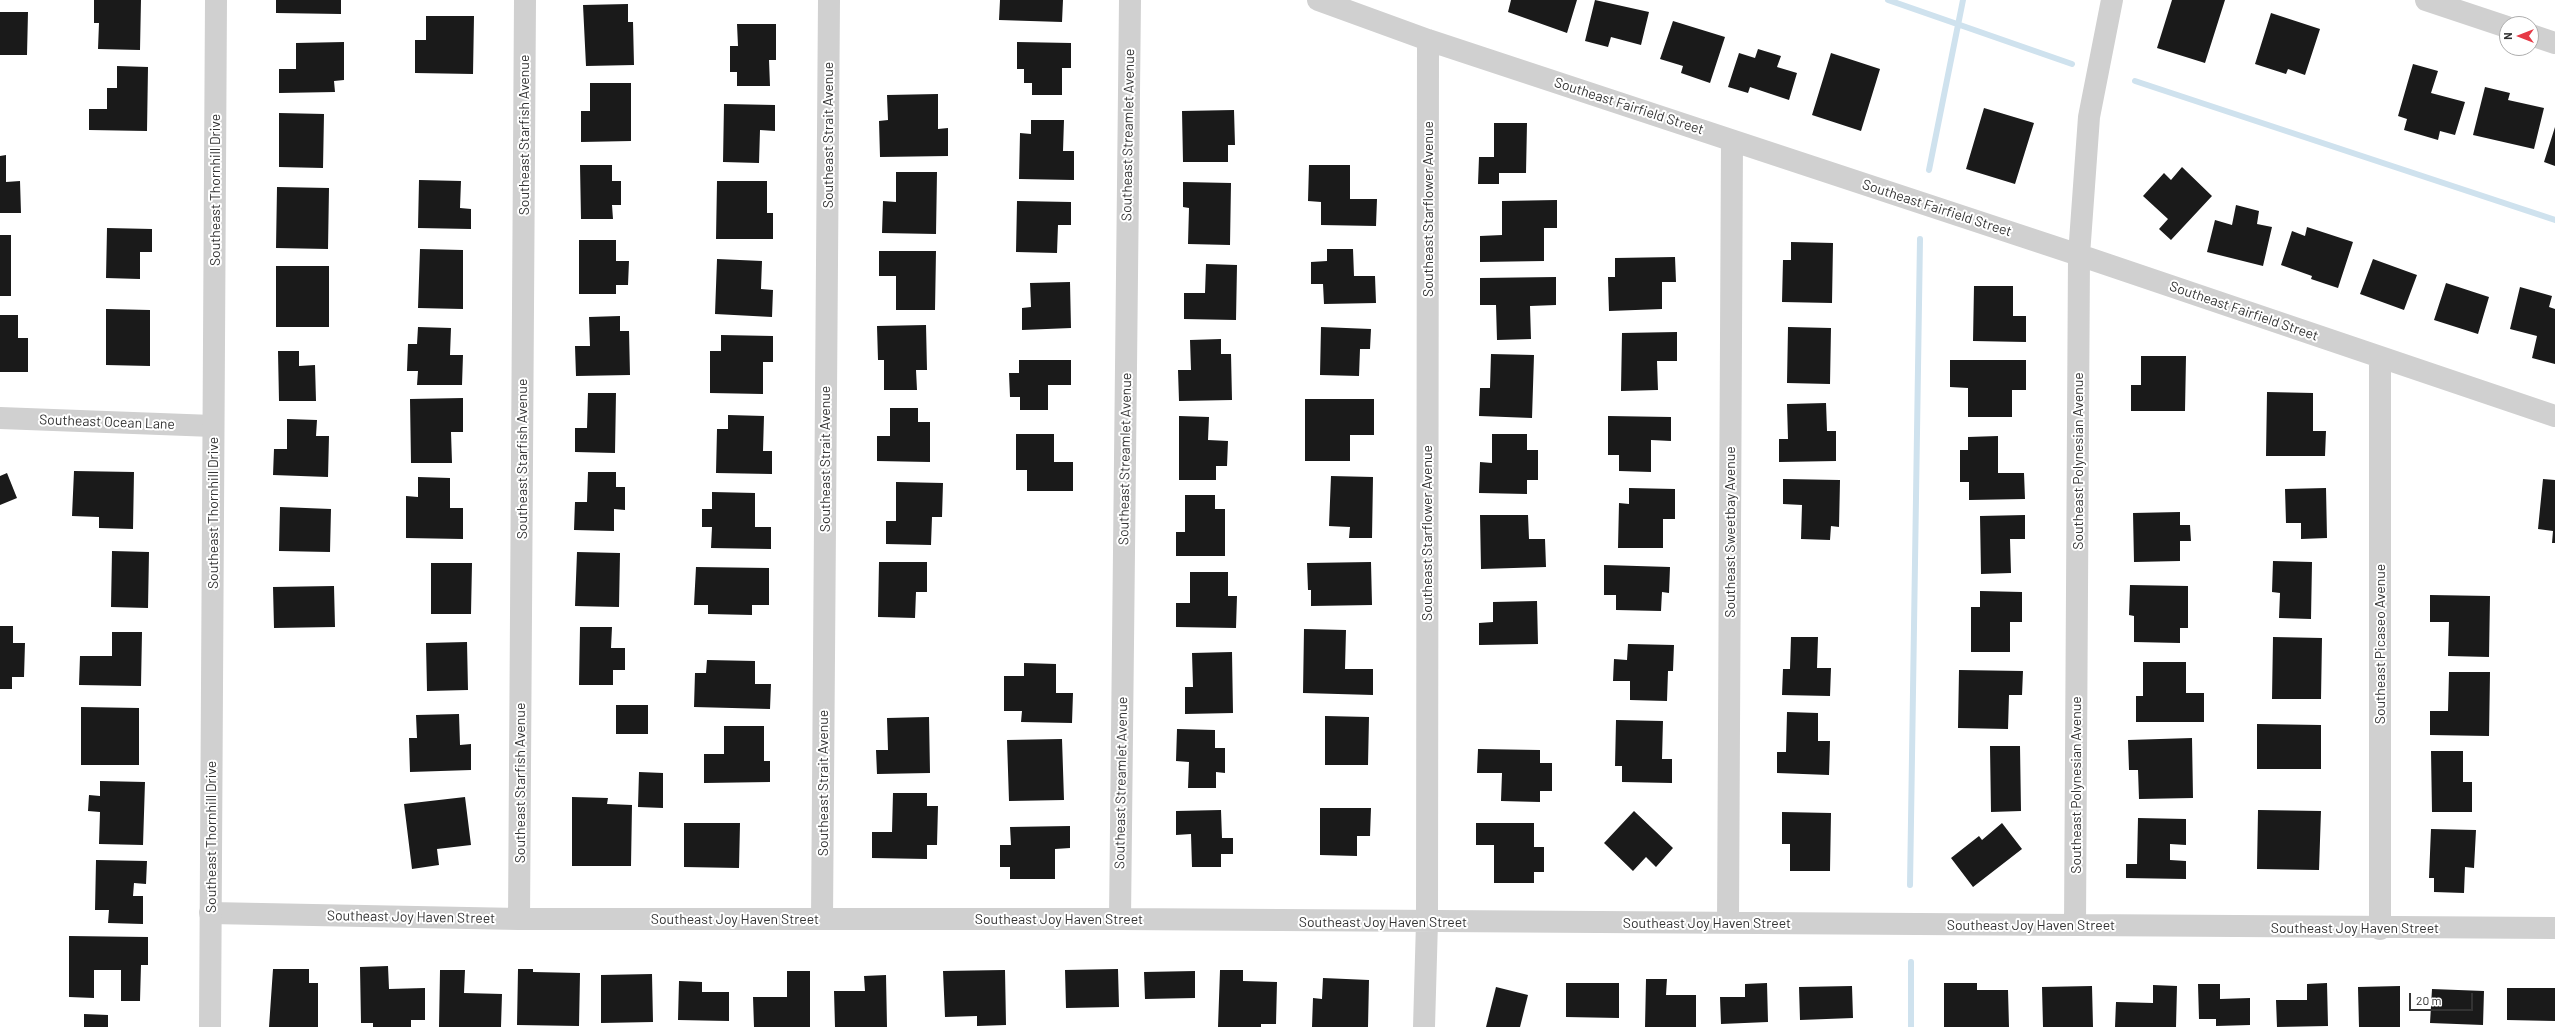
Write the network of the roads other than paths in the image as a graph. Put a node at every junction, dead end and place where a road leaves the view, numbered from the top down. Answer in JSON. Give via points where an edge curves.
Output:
{"nodes":[{"id":1,"x":216,"y":0,"type":"edge"},
{"id":2,"x":525,"y":0,"type":"edge"},
{"id":3,"x":829,"y":0,"type":"edge"},
{"id":4,"x":1130,"y":0,"type":"edge"},
{"id":5,"x":1318,"y":0,"type":"edge"},
{"id":6,"x":2112,"y":0,"type":"edge"},
{"id":7,"x":2426,"y":0,"type":"edge"},
{"id":8,"x":2499,"y":24,"type":"edge"},
{"id":9,"x":2539,"y":38,"type":"edge"},
{"id":10,"x":1428,"y":40,"type":"junction"},
{"id":11,"x":2555,"y":43,"type":"edge"},
{"id":12,"x":1732,"y":141,"type":"junction"},
{"id":13,"x":2079,"y":254,"type":"junction"},
{"id":14,"x":2380,"y":358,"type":"junction"},
{"id":15,"x":2555,"y":416,"type":"edge"},
{"id":16,"x":0,"y":418,"type":"edge"},
{"id":17,"x":213,"y":426,"type":"junction"},
{"id":18,"x":210,"y":913,"type":"junction"},
{"id":19,"x":519,"y":919,"type":"junction"},
{"id":20,"x":822,"y":919,"type":"junction"},
{"id":21,"x":1120,"y":919,"type":"junction"},
{"id":22,"x":1427,"y":922,"type":"junction"},
{"id":23,"x":1728,"y":923,"type":"junction"},
{"id":24,"x":2075,"y":925,"type":"junction"},
{"id":25,"x":2555,"y":928,"type":"edge"},
{"id":26,"x":2380,"y":929,"type":"junction"},
{"id":27,"x":210,"y":1027,"type":"edge"},
{"id":28,"x":1424,"y":1027,"type":"edge"}],
"edges":[{"from":1,"to":17,"type":"street","name":"Southeast Thornhill Drive"},
{"from":2,"to":19,"type":"street","name":"Southeast Starfish Avenue"},
{"from":3,"to":20,"type":"street","name":"Southeast Strait Avenue"},
{"from":4,"to":21,"type":"street","name":"Southeast Streamlet Avenue"},
{"from":5,"to":10,"type":"street","name":"Southeast Fairfield Street"},
{"from":6,"to":13,"type":"street","name":"Southeast Polynesian Avenue","via":[[2089,117]]},
{"from":7,"to":8,"type":"street"},
{"from":9,"to":11,"type":"street"},
{"from":10,"to":12,"type":"street","name":"Southeast Fairfield Street"},
{"from":10,"to":22,"type":"street","name":"Southeast Starflower Avenue"},
{"from":12,"to":13,"type":"street","name":"Southeast Fairfield Street"},
{"from":12,"to":23,"type":"street","name":"Southeast Sweetbay Avenue"},
{"from":13,"to":14,"type":"street","name":"Southeast Fairfield Street"},
{"from":13,"to":24,"type":"street","name":"Southeast Polynesian Avenue"},
{"from":14,"to":15,"type":"street","name":"Southeast Fairfield Street"},
{"from":14,"to":26,"type":"street","name":"Southeast Picaseo Avenue"},
{"from":16,"to":17,"type":"street","name":"Southeast Ocean Lane"},
{"from":17,"to":18,"type":"street","name":"Southeast Thornhill Drive"},
{"from":18,"to":19,"type":"street","name":"Southeast Joy Haven Street"},
{"from":18,"to":27,"type":"street","name":"Southeast Thornhill Drive"},
{"from":19,"to":20,"type":"street","name":"Southeast Joy Haven Street"},
{"from":20,"to":21,"type":"street","name":"Southeast Joy Haven Street"},
{"from":21,"to":22,"type":"street","name":"Southeast Joy Haven Street"},
{"from":22,"to":23,"type":"street","name":"Southeast Joy Haven Street"},
{"from":22,"to":28,"type":"street","name":"Southeast Starflower Avenue"},
{"from":23,"to":24,"type":"street","name":"Southeast Joy Haven Street"},
{"from":24,"to":26,"type":"street","name":"Southeast Joy Haven Street"},
{"from":25,"to":26,"type":"street","name":"Southeast Joy Haven Street"}]}
